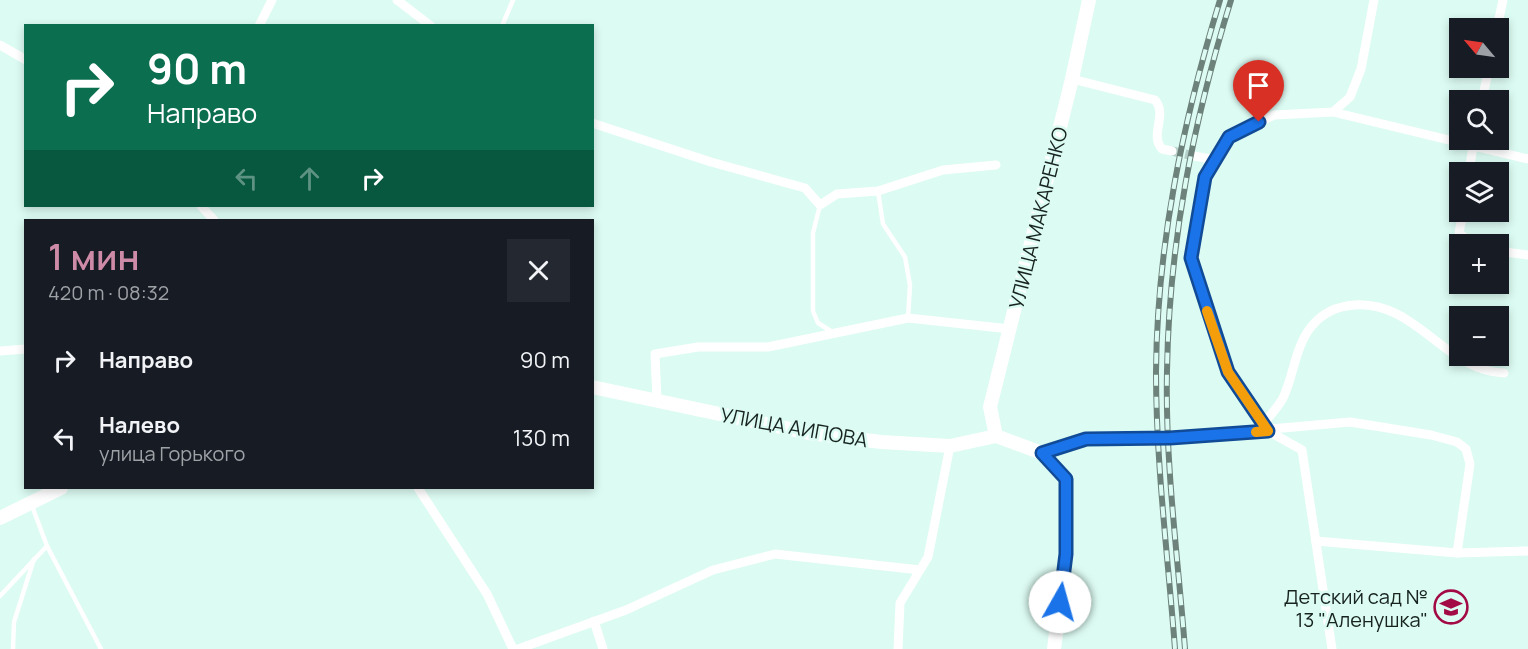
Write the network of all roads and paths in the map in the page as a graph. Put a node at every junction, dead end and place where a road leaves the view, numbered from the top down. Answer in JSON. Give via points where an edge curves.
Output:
{"nodes":[{"id":1,"x":272,"y":0,"type":"edge"},
{"id":2,"x":397,"y":0,"type":"edge"},
{"id":3,"x":513,"y":0,"type":"edge"},
{"id":4,"x":1089,"y":0,"type":"edge"},
{"id":5,"x":1374,"y":0,"type":"edge"},
{"id":6,"x":1503,"y":0,"type":"edge"},
{"id":7,"x":1499,"y":18,"type":"edge"},
{"id":8,"x":260,"y":24,"type":"edge"},
{"id":9,"x":428,"y":24,"type":"edge"},
{"id":10,"x":503,"y":24,"type":"edge"},
{"id":11,"x":0,"y":45,"type":"edge"},
{"id":12,"x":24,"y":59,"type":"edge"},
{"id":13,"x":1072,"y":79,"type":"junction"},
{"id":14,"x":1333,"y":112,"type":"junction"},
{"id":15,"x":594,"y":124,"type":"edge"},
{"id":16,"x":1449,"y":137,"type":"edge"},
{"id":17,"x":1499,"y":150,"type":"edge"},
{"id":18,"x":1172,"y":152,"type":"tunnel mouth"},
{"id":19,"x":1194,"y":156,"type":"tunnel mouth"},
{"id":20,"x":1528,"y":159,"type":"edge"},
{"id":21,"x":1216,"y":160,"type":"junction"},
{"id":22,"x":996,"y":165,"type":"dead end"},
{"id":23,"x":878,"y":191,"type":"junction"},
{"id":24,"x":820,"y":205,"type":"junction"},
{"id":25,"x":202,"y":207,"type":"edge"},
{"id":26,"x":213,"y":219,"type":"edge"},
{"id":27,"x":1509,"y":252,"type":"edge"},
{"id":28,"x":1528,"y":255,"type":"edge"},
{"id":29,"x":908,"y":318,"type":"junction"},
{"id":30,"x":1010,"y":329,"type":"junction"},
{"id":31,"x":837,"y":335,"type":"junction"},
{"id":32,"x":24,"y":349,"type":"edge"},
{"id":33,"x":0,"y":351,"type":"edge"},
{"id":34,"x":1504,"y":373,"type":"dead end"},
{"id":35,"x":594,"y":387,"type":"edge"},
{"id":36,"x":657,"y":401,"type":"junction"},
{"id":37,"x":1266,"y":427,"type":"junction"},
{"id":38,"x":996,"y":436,"type":"junction"},
{"id":39,"x":951,"y":446,"type":"junction"},
{"id":40,"x":1042,"y":453,"type":"junction"},
{"id":41,"x":59,"y":489,"type":"edge"},
{"id":42,"x":419,"y":489,"type":"edge"},
{"id":43,"x":31,"y":504,"type":"junction"},
{"id":44,"x":0,"y":518,"type":"edge"},
{"id":45,"x":1316,"y":541,"type":"junction"},
{"id":46,"x":47,"y":546,"type":"junction"},
{"id":47,"x":1528,"y":551,"type":"edge"},
{"id":48,"x":1457,"y":553,"type":"junction"},
{"id":49,"x":34,"y":559,"type":"junction"},
{"id":50,"x":920,"y":570,"type":"junction"},
{"id":51,"x":0,"y":596,"type":"edge"},
{"id":52,"x":594,"y":621,"type":"junction"},
{"id":53,"x":14,"y":649,"type":"edge"},
{"id":54,"x":100,"y":649,"type":"edge"},
{"id":55,"x":513,"y":649,"type":"edge"},
{"id":56,"x":518,"y":649,"type":"edge"},
{"id":57,"x":603,"y":649,"type":"edge"},
{"id":58,"x":898,"y":649,"type":"edge"},
{"id":59,"x":1054,"y":649,"type":"edge"},
{"id":60,"x":1332,"y":649,"type":"edge"}],
"edges":[{"from":1,"to":8,"type":"street"},
{"from":2,"to":9,"type":"street"},
{"from":3,"to":10,"type":"lane"},
{"from":4,"to":13,"type":"main road","name":"УЛИЦА МАКАРЕНКО"},
{"from":5,"to":14,"type":"street","via":[[1361,69],[1350,98]]},
{"from":6,"to":7,"type":"street"},
{"from":11,"to":12,"type":"street"},
{"from":13,"to":18,"type":"street","via":[[1155,100],[1161,111],[1157,142],[1162,149]]},
{"from":13,"to":30,"type":"main road","name":"УЛИЦА МАКАРЕНКО"},
{"from":14,"to":16,"type":"street"},
{"from":14,"to":21,"type":"street","via":[[1274,115],[1229,137]]},
{"from":15,"to":24,"type":"street","via":[[806,188]]},
{"from":17,"to":20,"type":"street"},
{"from":19,"to":21,"type":"street"},
{"from":21,"to":37,"type":"street","via":[[1205,177],[1191,258],[1228,372]]},
{"from":22,"to":23,"type":"street","via":[[943,170]]},
{"from":23,"to":24,"type":"street","via":[[837,194]]},
{"from":23,"to":29,"type":"lane","via":[[883,224],[905,257]]},
{"from":24,"to":31,"type":"lane","via":[[813,233],[813,311],[818,323]]},
{"from":25,"to":26,"type":"street"},
{"from":27,"to":28,"type":"street"},
{"from":29,"to":30,"type":"street"},
{"from":29,"to":31,"type":"street"},
{"from":30,"to":38,"type":"main road","name":"УЛИЦА МАКАРЕНКО","via":[[990,407]]},
{"from":31,"to":36,"type":"street","via":[[768,348],[698,347],[655,354]]},
{"from":32,"to":33,"type":"street"},
{"from":34,"to":37,"type":"street","via":[[1472,366],[1396,312],[1364,304],[1342,306],[1306,333],[1282,399]]},
{"from":35,"to":36,"type":"main road","name":"УЛИЦА АИПОВА"},
{"from":36,"to":39,"type":"main road","name":"УЛИЦА АИПОВА","via":[[809,433]]},
{"from":37,"to":40,"type":"street","via":[[1170,438],[1086,439]]},
{"from":37,"to":45,"type":"street","via":[[1302,450]]},
{"from":37,"to":48,"type":"street","via":[[1350,422],[1457,442],[1466,450],[1470,464]]},
{"from":38,"to":39,"type":"main road","name":"УЛИЦА АИПОВА"},
{"from":38,"to":40,"type":"main road"},
{"from":39,"to":50,"type":"street","via":[[928,557]]},
{"from":40,"to":59,"type":"main road","via":[[1066,479],[1066,554]]},
{"from":41,"to":43,"type":"main road"},
{"from":42,"to":55,"type":"street","via":[[487,594]]},
{"from":43,"to":44,"type":"main road"},
{"from":43,"to":46,"type":"lane"},
{"from":45,"to":48,"type":"street"},
{"from":45,"to":60,"type":"street"},
{"from":46,"to":49,"type":"lane"},
{"from":46,"to":54,"type":"lane"},
{"from":47,"to":48,"type":"street"},
{"from":49,"to":51,"type":"lane"},
{"from":49,"to":53,"type":"lane","via":[[14,622]]},
{"from":50,"to":52,"type":"street","via":[[776,554],[713,570]]},
{"from":50,"to":58,"type":"street","via":[[900,603]]},
{"from":52,"to":56,"type":"street"},
{"from":52,"to":57,"type":"street"}]}
